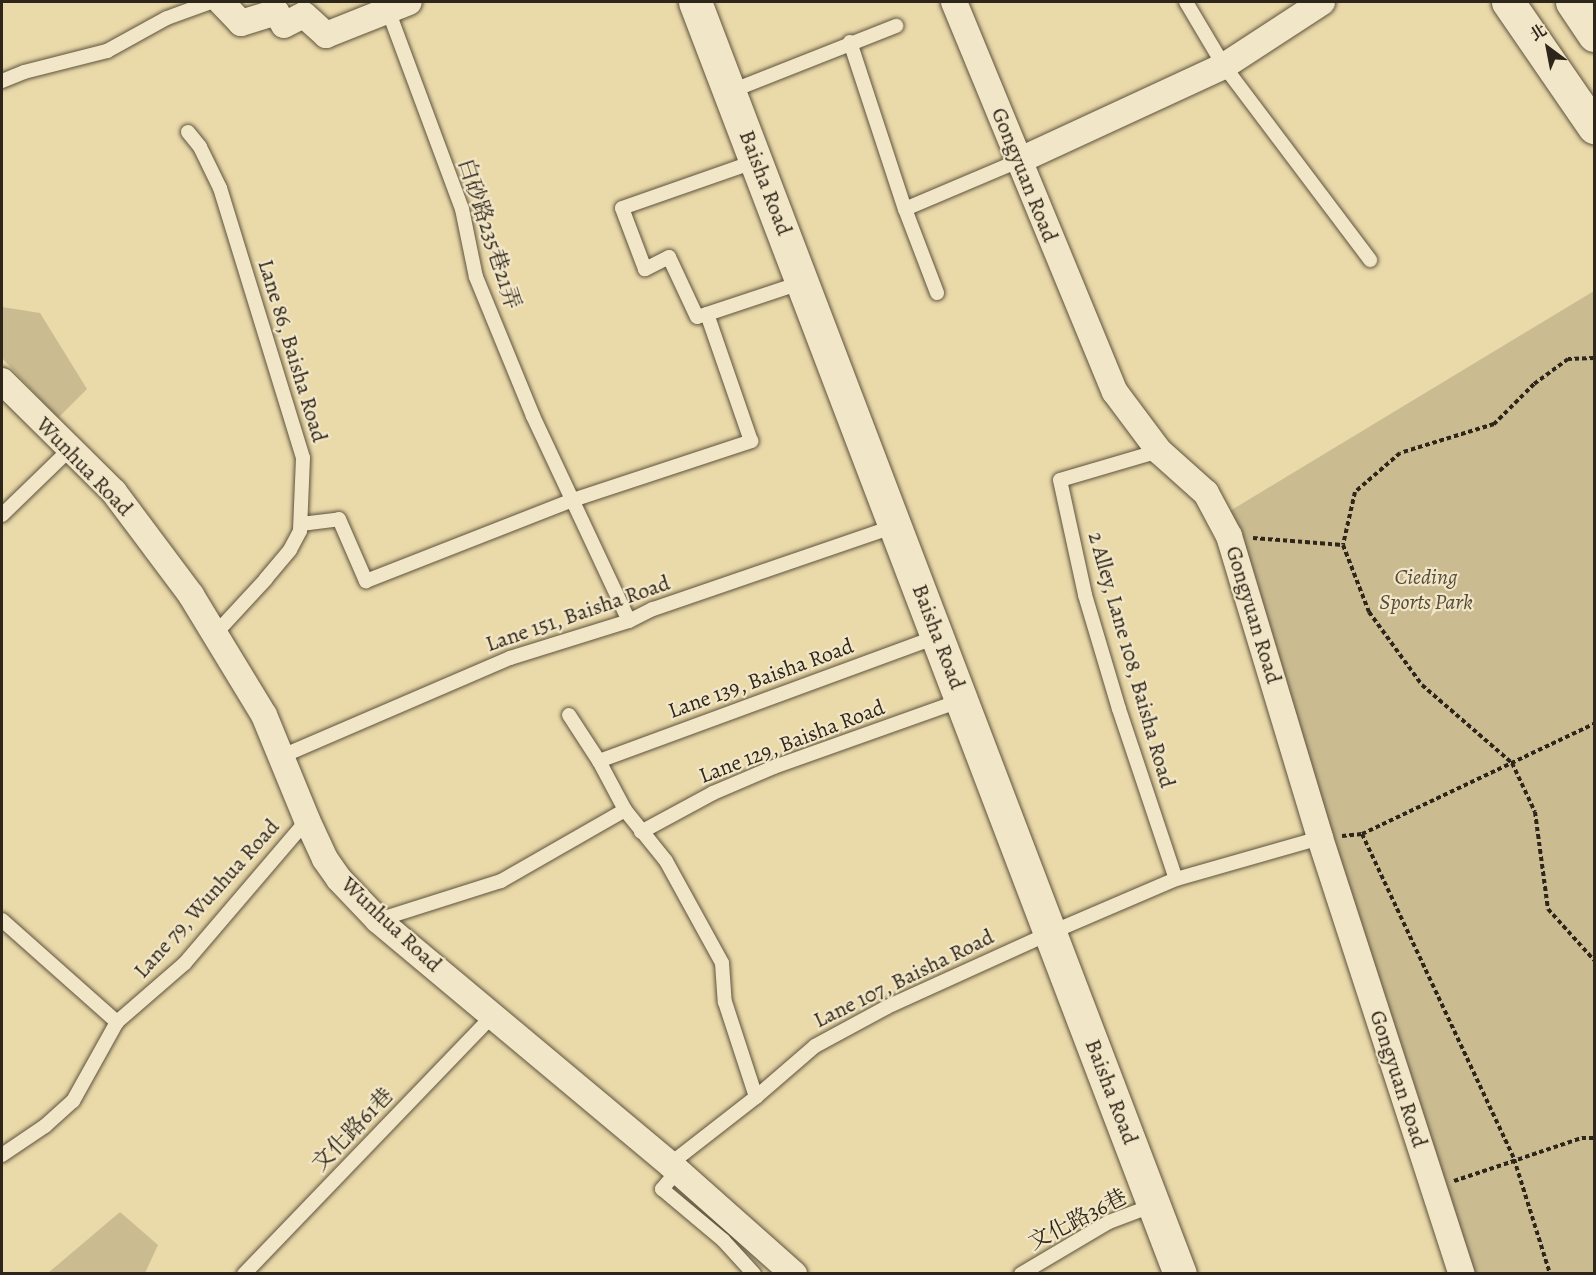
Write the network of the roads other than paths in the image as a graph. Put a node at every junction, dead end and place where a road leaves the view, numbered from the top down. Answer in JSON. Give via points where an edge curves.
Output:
{"nodes":[{"id":1,"x":210,"y":2,"type":"edge"},
{"id":2,"x":221,"y":2,"type":"edge"},
{"id":3,"x":695,"y":2,"type":"edge"},
{"id":4,"x":954,"y":2,"type":"edge"},
{"id":5,"x":1186,"y":2,"type":"edge"},
{"id":6,"x":1322,"y":2,"type":"edge"},
{"id":7,"x":1508,"y":2,"type":"edge"},
{"id":8,"x":1572,"y":2,"type":"edge"},
{"id":9,"x":399,"y":6,"type":"edge"},
{"id":10,"x":896,"y":26,"type":"dead end"},
{"id":11,"x":1594,"y":35,"type":"edge"},
{"id":12,"x":850,"y":42,"type":"junction"},
{"id":13,"x":1224,"y":66,"type":"junction"},
{"id":14,"x":2,"y":81,"type":"edge"},
{"id":15,"x":729,"y":92,"type":"junction"},
{"id":16,"x":1594,"y":127,"type":"edge"},
{"id":17,"x":188,"y":132,"type":"dead end"},
{"id":18,"x":756,"y":161,"type":"junction"},
{"id":19,"x":1018,"y":161,"type":"junction"},
{"id":20,"x":905,"y":209,"type":"junction"},
{"id":21,"x":1370,"y":260,"type":"dead end"},
{"id":22,"x":803,"y":282,"type":"junction"},
{"id":23,"x":937,"y":293,"type":"dead end"},
{"id":24,"x":706,"y":314,"type":"junction"},
{"id":25,"x":2,"y":381,"type":"edge"},
{"id":26,"x":69,"y":450,"type":"junction"},
{"id":27,"x":1159,"y":451,"type":"junction"},
{"id":28,"x":573,"y":500,"type":"junction"},
{"id":29,"x":2,"y":515,"type":"edge"},
{"id":30,"x":301,"y":524,"type":"junction"},
{"id":31,"x":896,"y":526,"type":"junction"},
{"id":32,"x":629,"y":621,"type":"junction"},
{"id":33,"x":215,"y":634,"type":"junction"},
{"id":34,"x":938,"y":636,"type":"junction"},
{"id":35,"x":962,"y":700,"type":"junction"},
{"id":36,"x":568,"y":715,"type":"dead end"},
{"id":37,"x":280,"y":756,"type":"junction"},
{"id":38,"x":599,"y":761,"type":"junction"},
{"id":39,"x":625,"y":810,"type":"junction"},
{"id":40,"x":307,"y":820,"type":"junction"},
{"id":41,"x":641,"y":832,"type":"junction"},
{"id":42,"x":1320,"y":838,"type":"junction"},
{"id":43,"x":1176,"y":879,"type":"junction"},
{"id":44,"x":2,"y":920,"type":"edge"},
{"id":45,"x":378,"y":920,"type":"junction"},
{"id":46,"x":1050,"y":933,"type":"junction"},
{"id":47,"x":492,"y":1016,"type":"junction"},
{"id":48,"x":117,"y":1022,"type":"junction"},
{"id":49,"x":756,"y":1097,"type":"junction"},
{"id":50,"x":2,"y":1155,"type":"edge"},
{"id":51,"x":674,"y":1167,"type":"junction"},
{"id":52,"x":1154,"y":1205,"type":"junction"},
{"id":53,"x":244,"y":1274,"type":"edge"},
{"id":54,"x":754,"y":1274,"type":"edge"},
{"id":55,"x":794,"y":1274,"type":"edge"},
{"id":56,"x":1021,"y":1274,"type":"edge"},
{"id":57,"x":1180,"y":1274,"type":"edge"},
{"id":58,"x":1462,"y":1274,"type":"edge"}],
"edges":[{"from":1,"to":14,"type":"lane","via":[[167,18],[107,51]]},
{"from":2,"to":9,"type":"street","via":[[241,23],[276,12],[284,25],[304,15],[326,35]]},
{"from":3,"to":15,"type":"street","name":"Baisha Road"},
{"from":4,"to":19,"type":"street","name":"Gongyuan Road"},
{"from":5,"to":13,"type":"lane"},
{"from":6,"to":13,"type":"street"},
{"from":7,"to":16,"type":"street"},
{"from":8,"to":11,"type":"street"},
{"from":9,"to":28,"type":"lane","name":"白砂路235巷21弄","via":[[462,209],[476,277],[533,416]]},
{"from":10,"to":12,"type":"lane"},
{"from":12,"to":15,"type":"lane"},
{"from":12,"to":20,"type":"lane"},
{"from":13,"to":19,"type":"street"},
{"from":13,"to":21,"type":"lane"},
{"from":15,"to":18,"type":"street","name":"Baisha Road"},
{"from":17,"to":30,"type":"lane","name":"Lane 86, Baisha Road","via":[[220,188],[303,458]]},
{"from":18,"to":22,"type":"street","name":"Baisha Road"},
{"from":18,"to":24,"type":"lane","via":[[622,208],[645,269],[669,258],[697,317]]},
{"from":19,"to":20,"type":"lane"},
{"from":19,"to":27,"type":"street","name":"Gongyuan Road","via":[[1115,392]]},
{"from":20,"to":23,"type":"lane"},
{"from":22,"to":24,"type":"lane"},
{"from":22,"to":31,"type":"street","name":"Baisha Road"},
{"from":24,"to":28,"type":"lane","via":[[751,441]]},
{"from":25,"to":26,"type":"street","name":"Wunhua Road"},
{"from":26,"to":29,"type":"lane"},
{"from":26,"to":33,"type":"street","name":"Wunhua Road","via":[[114,492],[191,595]]},
{"from":27,"to":42,"type":"street","name":"Gongyuan Road","via":[[1206,493],[1229,536]]},
{"from":27,"to":43,"type":"lane","name":"2 Alley, Lane 108, Baisha Road","via":[[1060,480],[1085,595]]},
{"from":28,"to":30,"type":"lane","via":[[366,581],[339,519]]},
{"from":28,"to":32,"type":"lane","name":"白砂路235巷21弄"},
{"from":30,"to":33,"type":"lane","name":"Lane 86, Baisha Road","via":[[290,550]]},
{"from":31,"to":32,"type":"lane","name":"Lane 151, Baisha Road","via":[[653,609]]},
{"from":31,"to":34,"type":"street","name":"Baisha Road"},
{"from":32,"to":37,"type":"lane","name":"Lane 151, Baisha Road","via":[[510,658]]},
{"from":33,"to":37,"type":"street","name":"Wunhua Road","via":[[264,714]]},
{"from":34,"to":35,"type":"street","name":"Baisha Road"},
{"from":34,"to":38,"type":"lane","name":"Lane 139, Baisha Road"},
{"from":35,"to":41,"type":"lane","name":"Lane 129, Baisha Road","via":[[774,766]]},
{"from":35,"to":46,"type":"street","name":"Baisha Road"},
{"from":36,"to":38,"type":"lane"},
{"from":37,"to":40,"type":"street","name":"Wunhua Road"},
{"from":38,"to":39,"type":"lane"},
{"from":39,"to":41,"type":"lane"},
{"from":39,"to":45,"type":"lane","via":[[501,881]]},
{"from":40,"to":45,"type":"street","name":"Wunhua Road","via":[[339,879]]},
{"from":40,"to":48,"type":"lane","name":"Lane 79, Wunhua Road","via":[[185,963]]},
{"from":41,"to":49,"type":"lane","via":[[666,861],[722,963],[725,1002]]},
{"from":42,"to":43,"type":"lane","name":"Lane 107, Baisha Road"},
{"from":42,"to":58,"type":"street","name":"Gongyuan Road"},
{"from":43,"to":46,"type":"lane","name":"Lane 107, Baisha Road"},
{"from":44,"to":48,"type":"lane"},
{"from":45,"to":47,"type":"street","name":"Wunhua Road"},
{"from":46,"to":49,"type":"lane","name":"Lane 107, Baisha Road","via":[[888,1007],[815,1046]]},
{"from":46,"to":52,"type":"street","name":"Baisha Road"},
{"from":47,"to":51,"type":"street","name":"Wunhua Road"},
{"from":47,"to":53,"type":"lane","name":"文化路61巷"},
{"from":48,"to":50,"type":"lane","via":[[73,1101]]},
{"from":49,"to":51,"type":"lane","name":"Lane 107, Baisha Road"},
{"from":51,"to":54,"type":"lane","via":[[662,1189],[723,1240]]},
{"from":51,"to":55,"type":"street","name":"Wunhua Road"},
{"from":52,"to":56,"type":"lane","name":"文化路36巷","via":[[1109,1222]]},
{"from":52,"to":57,"type":"street","name":"Baisha Road"}]}
